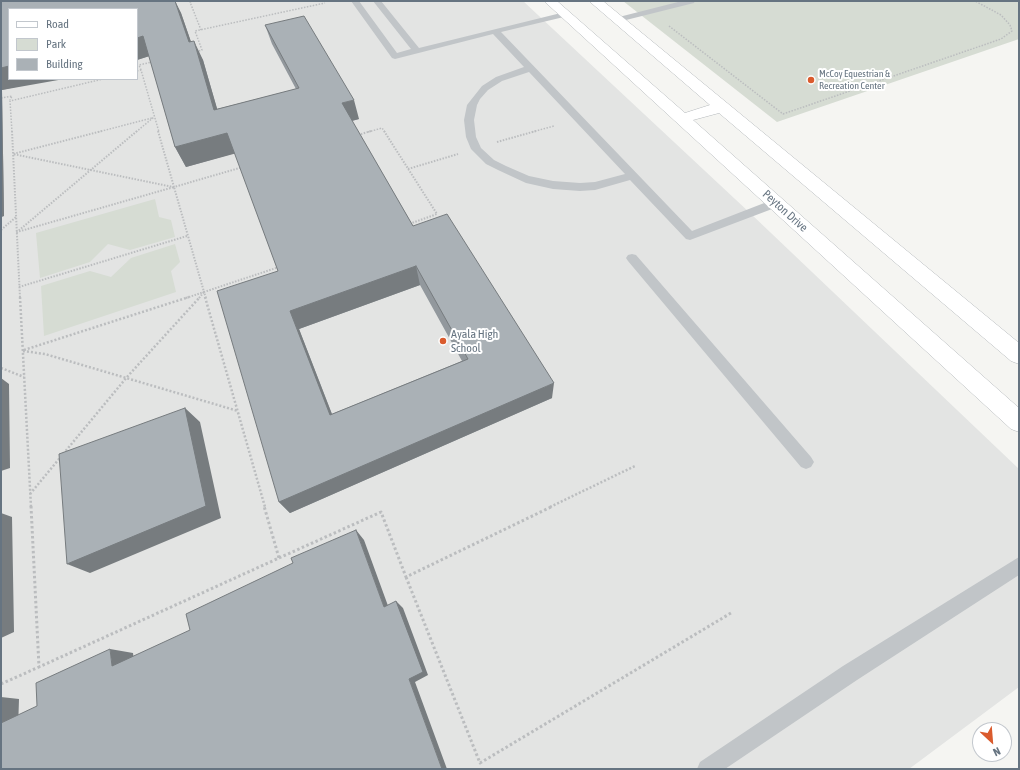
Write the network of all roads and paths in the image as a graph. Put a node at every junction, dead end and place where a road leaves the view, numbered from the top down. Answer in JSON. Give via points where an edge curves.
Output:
{"nodes":[{"id":1,"x":194,"y":1,"type":"edge"},
{"id":2,"x":355,"y":1,"type":"edge"},
{"id":3,"x":377,"y":1,"type":"edge"},
{"id":4,"x":550,"y":1,"type":"edge"},
{"id":5,"x":595,"y":1,"type":"edge"},
{"id":6,"x":660,"y":1,"type":"edge"},
{"id":7,"x":691,"y":1,"type":"edge"},
{"id":8,"x":975,"y":1,"type":"edge"},
{"id":9,"x":325,"y":3,"type":"dead end"},
{"id":10,"x":667,"y":8,"type":"junction"},
{"id":11,"x":651,"y":12,"type":"junction"},
{"id":12,"x":565,"y":14,"type":"junction"},
{"id":13,"x":618,"y":20,"type":"junction"},
{"id":14,"x":201,"y":30,"type":"junction"},
{"id":15,"x":495,"y":31,"type":"junction"},
{"id":16,"x":416,"y":50,"type":"junction"},
{"id":17,"x":195,"y":52,"type":"edge"},
{"id":18,"x":153,"y":61,"type":"edge"},
{"id":19,"x":530,"y":68,"type":"junction"},
{"id":20,"x":141,"y":70,"type":"junction"},
{"id":21,"x":138,"y":71,"type":"edge"},
{"id":22,"x":99,"y":80,"type":"edge"},
{"id":23,"x":1,"y":98,"type":"edge"},
{"id":24,"x":10,"y":101,"type":"junction"},
{"id":25,"x":721,"y":107,"type":"junction"},
{"id":26,"x":154,"y":118,"type":"junction"},
{"id":27,"x":681,"y":120,"type":"junction"},
{"id":28,"x":554,"y":126,"type":"dead end"},
{"id":29,"x":352,"y":136,"type":"edge"},
{"id":30,"x":476,"y":148,"type":"junction"},
{"id":31,"x":13,"y":154,"type":"junction"},
{"id":32,"x":248,"y":166,"type":"edge"},
{"id":33,"x":408,"y":169,"type":"junction"},
{"id":34,"x":92,"y":170,"type":"junction"},
{"id":35,"x":632,"y":176,"type":"junction"},
{"id":36,"x":174,"y":187,"type":"junction"},
{"id":37,"x":776,"y":204,"type":"junction"},
{"id":38,"x":16,"y":217,"type":"junction"},
{"id":39,"x":407,"y":224,"type":"edge"},
{"id":40,"x":1,"y":230,"type":"edge"},
{"id":41,"x":17,"y":232,"type":"junction"},
{"id":42,"x":187,"y":236,"type":"junction"},
{"id":43,"x":632,"y":258,"type":"dead end"},
{"id":44,"x":279,"y":267,"type":"edge"},
{"id":45,"x":19,"y":287,"type":"junction"},
{"id":46,"x":204,"y":292,"type":"junction"},
{"id":47,"x":23,"y":351,"type":"junction"},
{"id":48,"x":1019,"y":355,"type":"edge"},
{"id":49,"x":1,"y":368,"type":"edge"},
{"id":50,"x":24,"y":377,"type":"junction"},
{"id":51,"x":127,"y":377,"type":"junction"},
{"id":52,"x":238,"y":412,"type":"junction"},
{"id":53,"x":1019,"y":422,"type":"edge"},
{"id":54,"x":806,"y":462,"type":"dead end"},
{"id":55,"x":635,"y":466,"type":"dead end"},
{"id":56,"x":30,"y":494,"type":"junction"},
{"id":57,"x":279,"y":558,"type":"junction"},
{"id":58,"x":1019,"y":565,"type":"edge"},
{"id":59,"x":406,"y":577,"type":"junction"},
{"id":60,"x":732,"y":613,"type":"dead end"},
{"id":61,"x":39,"y":667,"type":"junction"},
{"id":62,"x":1,"y":684,"type":"edge"},
{"id":63,"x":707,"y":769,"type":"edge"}],
"edges":[{"from":1,"to":14,"type":"path","via":[[190,2]]},
{"from":2,"to":16,"type":"lane","via":[[395,56]]},
{"from":3,"to":16,"type":"lane"},
{"from":4,"to":12,"type":"main road","name":"Peyton Drive"},
{"from":5,"to":13,"type":"main road"},
{"from":6,"to":10,"type":"lane"},
{"from":7,"to":10,"type":"lane"},
{"from":8,"to":11,"type":"path","via":[[1001,15],[1012,31],[1001,39],[783,114]]},
{"from":9,"to":14,"type":"path"},
{"from":10,"to":11,"type":"lane"},
{"from":11,"to":13,"type":"lane"},
{"from":12,"to":15,"type":"lane"},
{"from":12,"to":27,"type":"main road","name":"Peyton Drive"},
{"from":13,"to":25,"type":"main road"},
{"from":14,"to":17,"type":"path","via":[[195,31],[202,50]]},
{"from":15,"to":16,"type":"lane"},
{"from":15,"to":19,"type":"lane"},
{"from":18,"to":20,"type":"path","via":[[139,65]]},
{"from":19,"to":30,"type":"lane","via":[[499,79],[476,98],[469,120],[471,137]]},
{"from":19,"to":35,"type":"lane"},
{"from":20,"to":21,"type":"path"},
{"from":20,"to":26,"type":"path"},
{"from":22,"to":24,"type":"path"},
{"from":23,"to":24,"type":"path","via":[[12,96]]},
{"from":24,"to":31,"type":"path"},
{"from":25,"to":27,"type":"main road"},
{"from":25,"to":48,"type":"main road"},
{"from":26,"to":31,"type":"path"},
{"from":26,"to":34,"type":"path"},
{"from":26,"to":36,"type":"path"},
{"from":27,"to":37,"type":"main road","name":"Peyton Drive"},
{"from":28,"to":30,"type":"path"},
{"from":29,"to":33,"type":"path","via":[[382,128]]},
{"from":30,"to":33,"type":"path"},
{"from":30,"to":35,"type":"lane","via":[[490,162],[502,168],[526,179],[553,185],[595,186]]},
{"from":31,"to":34,"type":"path"},
{"from":31,"to":38,"type":"path"},
{"from":32,"to":36,"type":"path"},
{"from":33,"to":39,"type":"path","via":[[437,214]]},
{"from":34,"to":36,"type":"path"},
{"from":34,"to":41,"type":"path"},
{"from":35,"to":37,"type":"lane","via":[[690,236]]},
{"from":36,"to":41,"type":"path"},
{"from":36,"to":42,"type":"path"},
{"from":37,"to":53,"type":"main road","name":"Peyton Drive"},
{"from":38,"to":40,"type":"path"},
{"from":38,"to":41,"type":"path"},
{"from":41,"to":45,"type":"path"},
{"from":42,"to":45,"type":"path"},
{"from":42,"to":46,"type":"path"},
{"from":43,"to":54,"type":"lane"},
{"from":44,"to":46,"type":"path"},
{"from":45,"to":47,"type":"path"},
{"from":46,"to":47,"type":"path"},
{"from":46,"to":51,"type":"path"},
{"from":46,"to":52,"type":"path"},
{"from":47,"to":50,"type":"path"},
{"from":47,"to":51,"type":"path","via":[[45,354]]},
{"from":49,"to":50,"type":"path"},
{"from":50,"to":56,"type":"path"},
{"from":51,"to":52,"type":"path"},
{"from":51,"to":56,"type":"path"},
{"from":52,"to":57,"type":"path"},
{"from":55,"to":59,"type":"path"},
{"from":56,"to":61,"type":"path"},
{"from":57,"to":59,"type":"path","via":[[381,512]]},
{"from":57,"to":61,"type":"path"},
{"from":58,"to":63,"type":"lane","via":[[850,673]]},
{"from":59,"to":60,"type":"path","via":[[480,763]]},
{"from":61,"to":62,"type":"path"}]}
